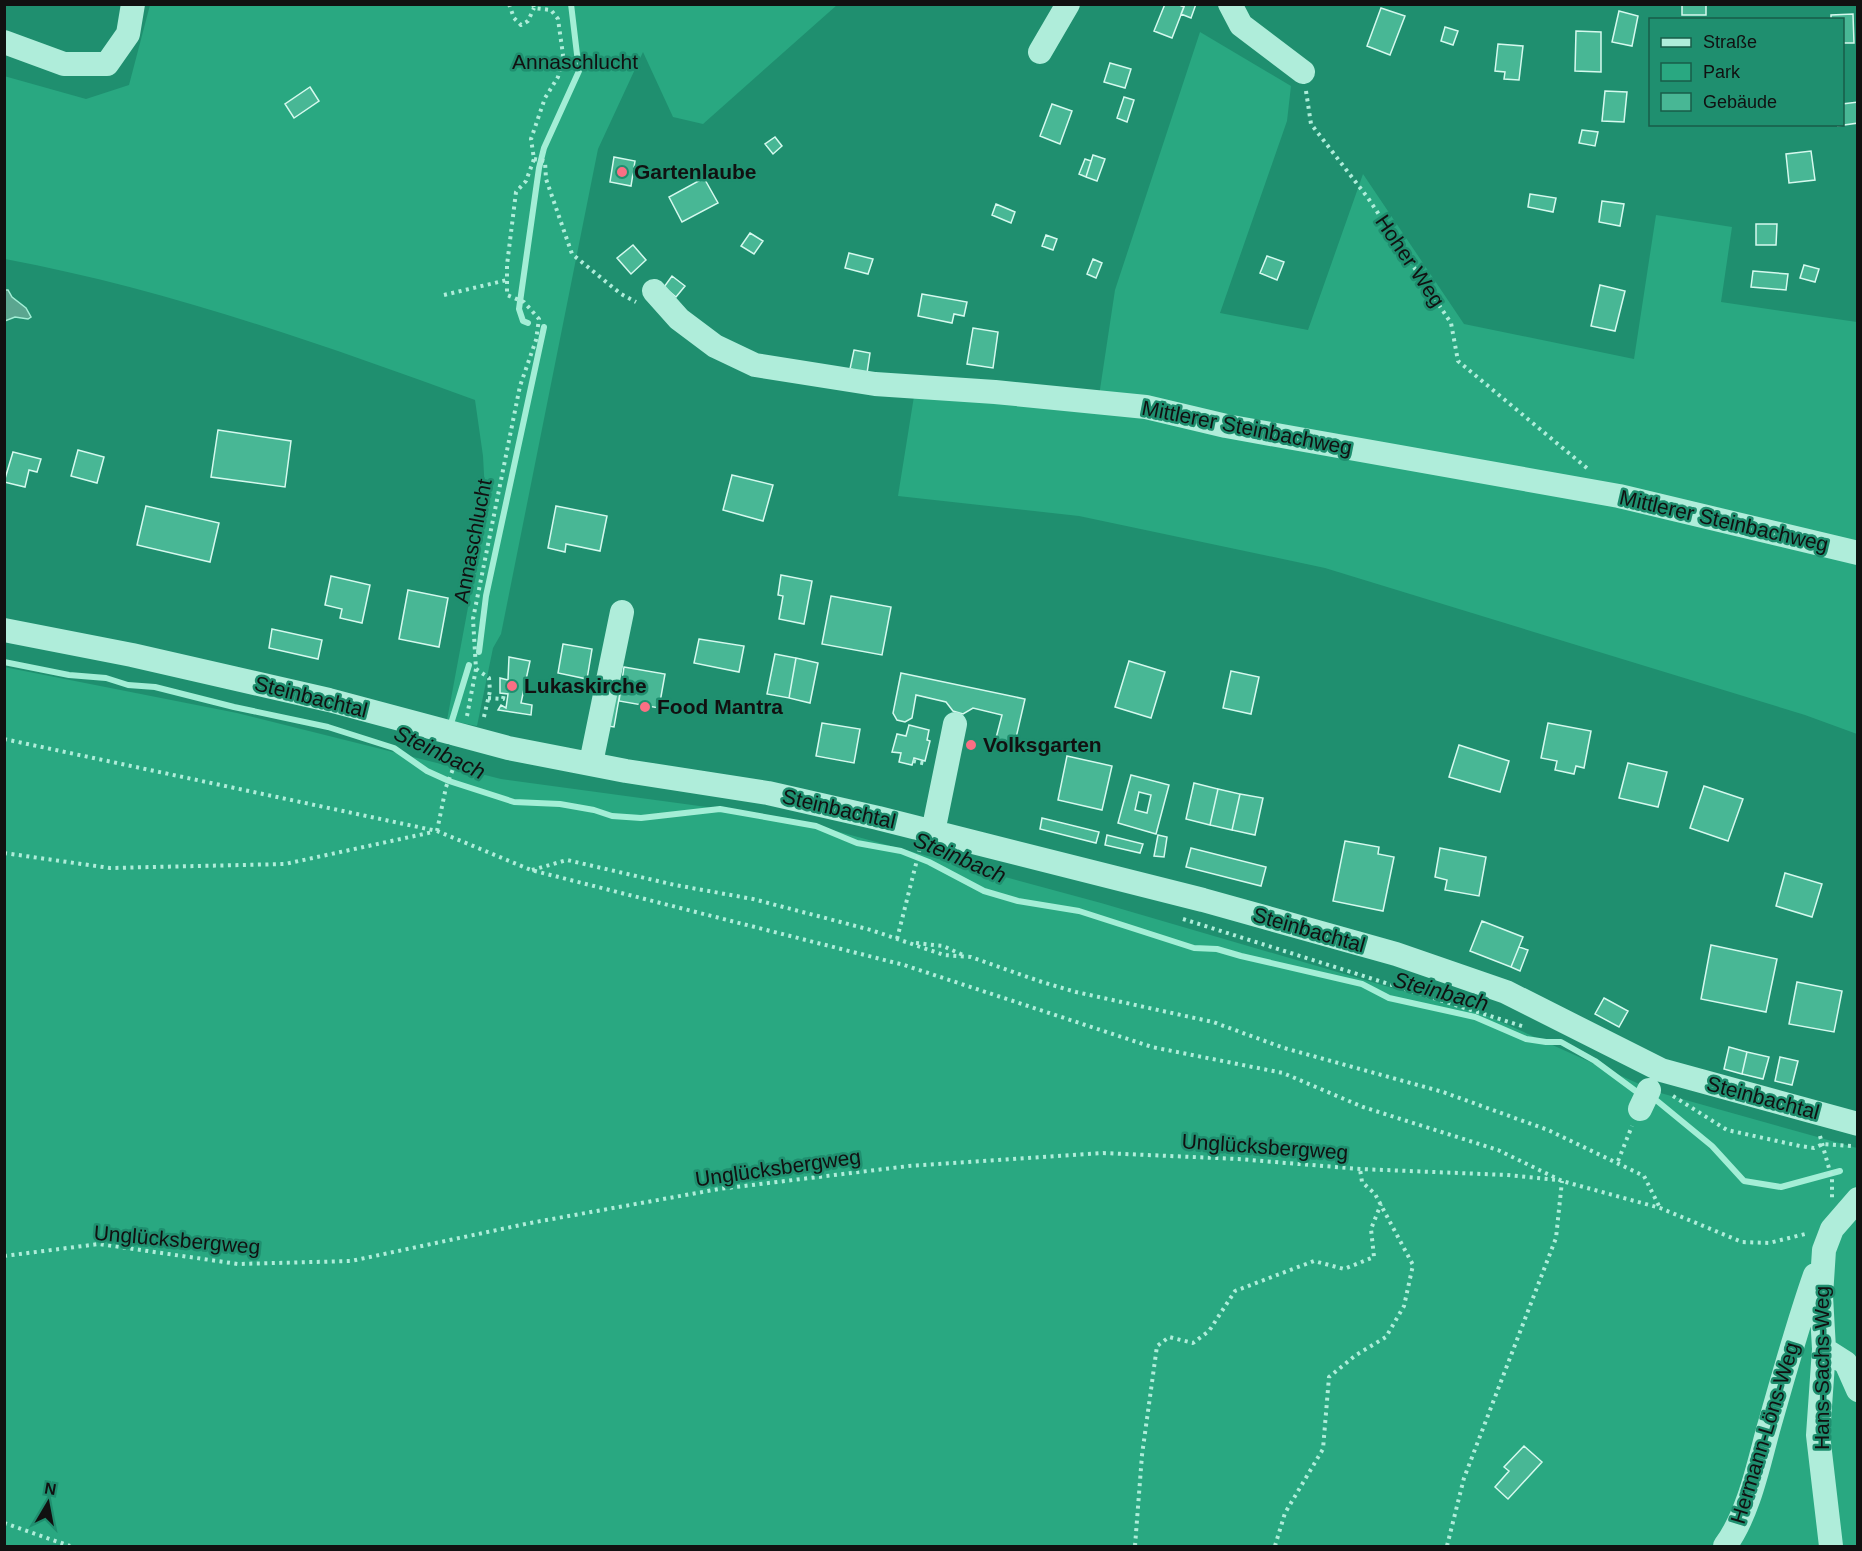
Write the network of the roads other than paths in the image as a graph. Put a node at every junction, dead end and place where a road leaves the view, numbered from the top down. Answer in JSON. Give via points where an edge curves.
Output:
{"nodes":[{"id":1,"x":133,"y":4,"type":"edge"},
{"id":2,"x":1068,"y":4,"type":"edge"},
{"id":3,"x":1230,"y":4,"type":"edge"},
{"id":4,"x":4,"y":42,"type":"edge"},
{"id":5,"x":1040,"y":52,"type":"dead end"},
{"id":6,"x":1303,"y":72,"type":"road end"},
{"id":7,"x":647,"y":298,"type":"road end"},
{"id":8,"x":1857,"y":552,"type":"edge"},
{"id":9,"x":622,"y":612,"type":"dead end"},
{"id":10,"x":4,"y":630,"type":"edge"},
{"id":11,"x":955,"y":724,"type":"dead end"},
{"id":12,"x":591,"y":764,"type":"junction"},
{"id":13,"x":933,"y":832,"type":"junction"},
{"id":14,"x":1857,"y":1124,"type":"edge"},
{"id":15,"x":1857,"y":1199,"type":"edge"},
{"id":16,"x":1828,"y":1239,"type":"junction"},
{"id":17,"x":1824,"y":1349,"type":"junction"},
{"id":18,"x":1857,"y":1390,"type":"edge"},
{"id":19,"x":1725,"y":1546,"type":"edge"},
{"id":20,"x":1831,"y":1546,"type":"edge"}],
"edges":[{"from":1,"to":4,"type":"street","via":[[128,34],[107,64],[64,64]]},
{"from":2,"to":5,"type":"street"},
{"from":3,"to":6,"type":"street","via":[[1242,25]]},
{"from":7,"to":8,"type":"street","name":"Mittlerer Steinbachweg","via":[[715,346],[755,365],[875,384],[1146,407],[1226,426],[1619,496]]},
{"from":9,"to":12,"type":"street"},
{"from":10,"to":12,"type":"street","name":"Steinbachtal","via":[[317,697],[461,745],[508,748]]},
{"from":11,"to":13,"type":"street"},
{"from":12,"to":13,"type":"street","name":"Steinbachtal","via":[[768,793]]},
{"from":13,"to":14,"type":"street","name":"Steinbachtal","via":[[1203,900],[1395,954],[1506,992],[1661,1070]]},
{"from":15,"to":16,"type":"street"},
{"from":16,"to":17,"type":"street","name":"Hans-Sachs-Weg","via":[[1821,1296]]},
{"from":16,"to":19,"type":"street","name":"Hermann-Löns-Weg","via":[[1799,1321],[1754,1480],[1734,1535]]},
{"from":17,"to":18,"type":"street","via":[[1846,1363]]},
{"from":17,"to":20,"type":"street","name":"Hans-Sachs-Weg","via":[[1818,1435]]}]}
